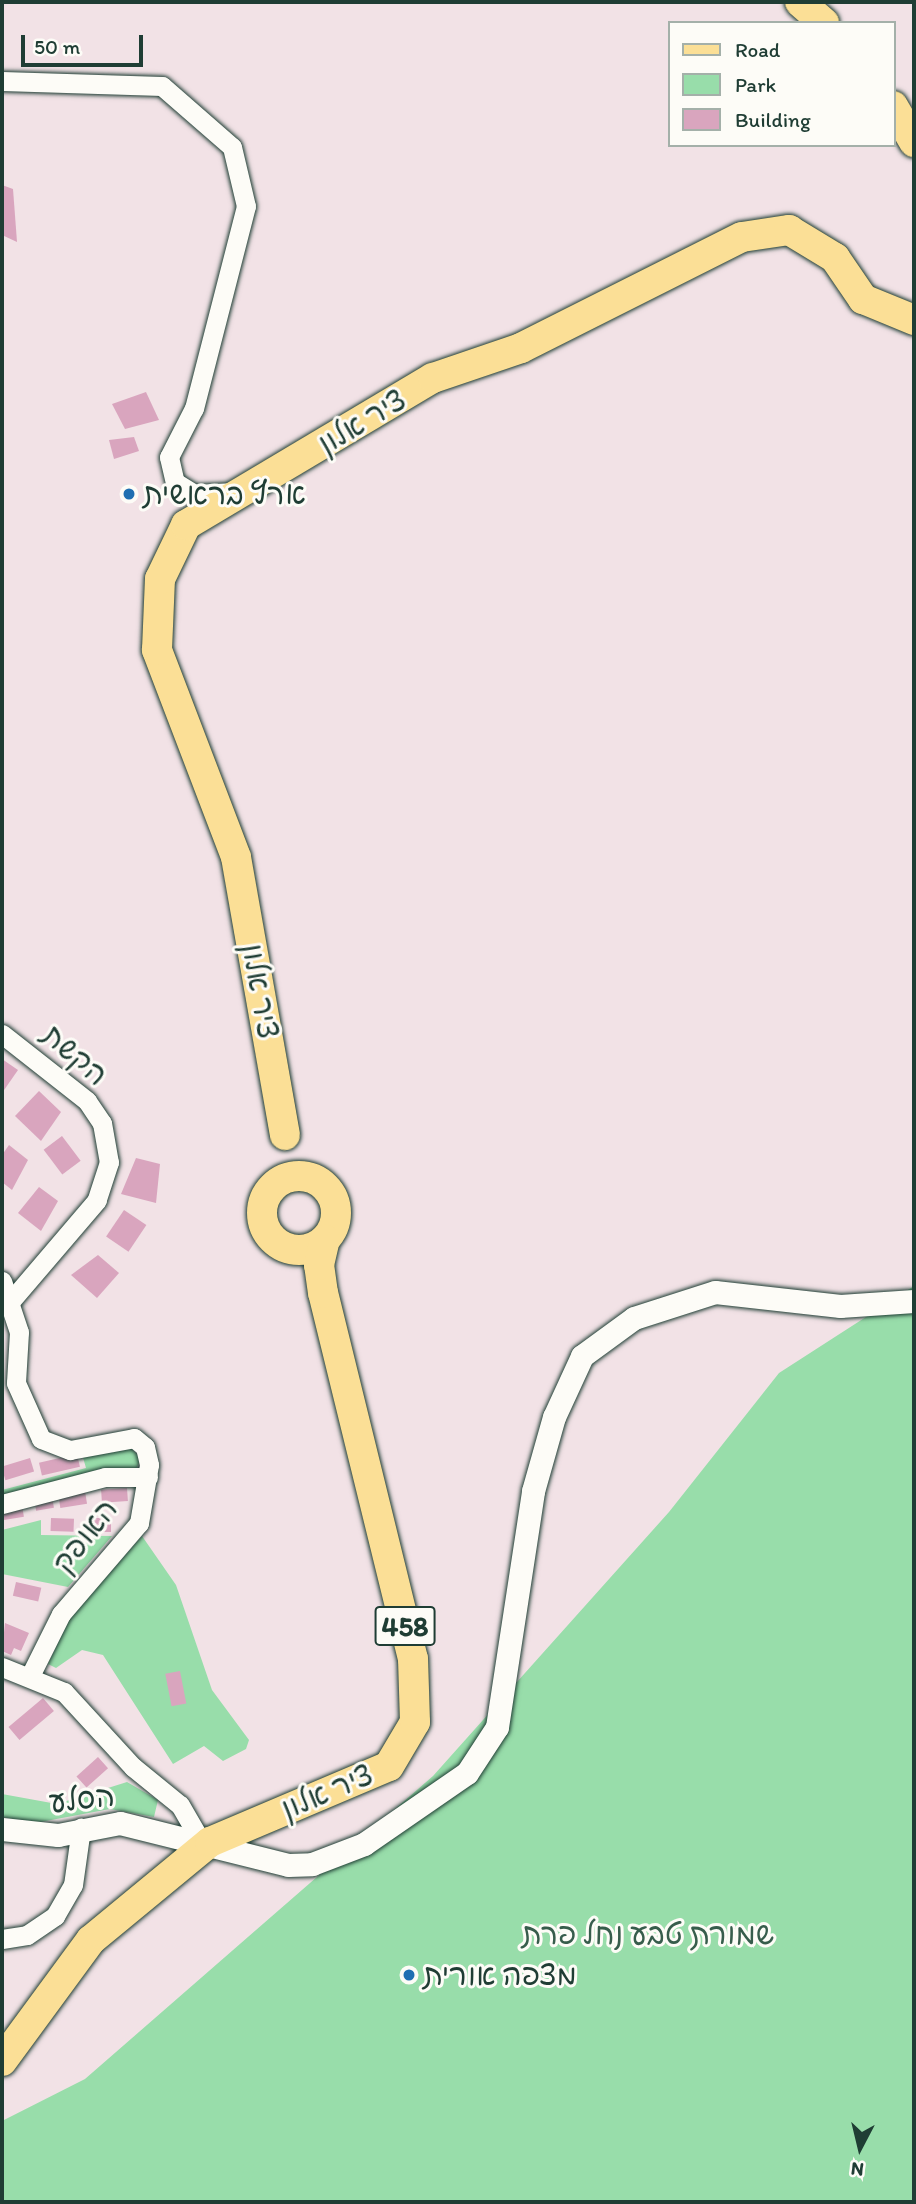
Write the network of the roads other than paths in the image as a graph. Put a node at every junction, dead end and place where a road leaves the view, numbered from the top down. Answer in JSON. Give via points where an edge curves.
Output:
{"nodes":[{"id":1,"x":800,"y":2,"type":"edge"},
{"id":2,"x":822,"y":21,"type":"edge"},
{"id":3,"x":2,"y":81,"type":"edge"},
{"id":4,"x":895,"y":109,"type":"edge"},
{"id":5,"x":914,"y":142,"type":"edge"},
{"id":6,"x":914,"y":320,"type":"edge"},
{"id":7,"x":244,"y":492,"type":"junction"},
{"id":8,"x":2,"y":1034,"type":"edge"},
{"id":9,"x":285,"y":1135,"type":"junction"},
{"id":10,"x":312,"y":1178,"type":"junction"},
{"id":11,"x":279,"y":1181,"type":"junction"},
{"id":12,"x":325,"y":1240,"type":"junction"},
{"id":13,"x":286,"y":1248,"type":"junction"},
{"id":14,"x":2,"y":1280,"type":"edge"},
{"id":15,"x":323,"y":1293,"type":"junction"},
{"id":16,"x":914,"y":1301,"type":"edge"},
{"id":17,"x":10,"y":1302,"type":"junction"},
{"id":18,"x":148,"y":1478,"type":"junction"},
{"id":19,"x":2,"y":1504,"type":"edge"},
{"id":20,"x":2,"y":1667,"type":"edge"},
{"id":21,"x":30,"y":1676,"type":"junction"},
{"id":22,"x":81,"y":1828,"type":"junction"},
{"id":23,"x":2,"y":1829,"type":"edge"},
{"id":24,"x":205,"y":1840,"type":"junction"},
{"id":25,"x":2,"y":1939,"type":"edge"},
{"id":26,"x":2,"y":2061,"type":"edge"}],
"edges":[{"from":1,"to":2,"type":"main road"},
{"from":3,"to":7,"type":"street","via":[[162,86],[232,147],[246,206],[239,243],[194,408],[169,457],[175,482],[194,494]]},
{"from":4,"to":5,"type":"main road"},
{"from":6,"to":7,"type":"main road","name":"ציר אלון","via":[[863,299],[835,258],[789,230],[742,237],[521,348],[433,378]]},
{"from":7,"to":9,"type":"main road","name":"ציר אלון","via":[[186,525],[160,579],[157,650],[236,857]]},
{"from":8,"to":17,"type":"street","name":"הקשת","via":[[87,1101],[102,1123],[109,1162],[97,1200]]},
{"from":9,"to":10,"type":"main road","name":"ציר אלון"},
{"from":9,"to":11,"type":"main road","name":"ציר אלון"},
{"from":10,"to":11,"type":"main road"},
{"from":10,"to":12,"type":"main road","via":[[331,1194],[336,1209]]},
{"from":11,"to":13,"type":"main road","via":[[267,1193],[262,1217],[272,1239]]},
{"from":12,"to":13,"type":"main road","via":[[311,1248]]},
{"from":12,"to":15,"type":"main road","name":"ציר אלון","number":"458","via":[[319,1265]]},
{"from":13,"to":15,"type":"main road","name":"ציר אלון","number":"458"},
{"from":14,"to":17,"type":"street","name":"האופק"},
{"from":15,"to":24,"type":"main road","name":"ציר אלון","number":"458","via":[[413,1659],[415,1722],[389,1766]]},
{"from":16,"to":24,"type":"street","name":"הסלע","via":[[840,1306],[715,1292],[634,1318],[582,1356],[554,1418],[533,1491],[501,1708],[485,1751],[439,1795],[364,1844],[312,1864],[268,1861]]},
{"from":17,"to":18,"type":"street","name":"האופק","via":[[19,1332],[16,1383],[41,1439],[70,1450],[134,1438],[145,1447]]},
{"from":18,"to":19,"type":"street","via":[[94,1479]]},
{"from":18,"to":21,"type":"street","name":"האופק","via":[[139,1523],[61,1614]]},
{"from":20,"to":21,"type":"street"},
{"from":21,"to":24,"type":"street","via":[[50,1681],[81,1708],[133,1767],[180,1805]]},
{"from":22,"to":23,"type":"street","name":"הסלע","via":[[47,1835]]},
{"from":22,"to":24,"type":"street","name":"הסלע","via":[[120,1823]]},
{"from":22,"to":25,"type":"street","via":[[73,1885],[55,1916],[27,1935]]},
{"from":24,"to":26,"type":"main road","name":"ציר אלון","number":"458","via":[[91,1940]]}]}
